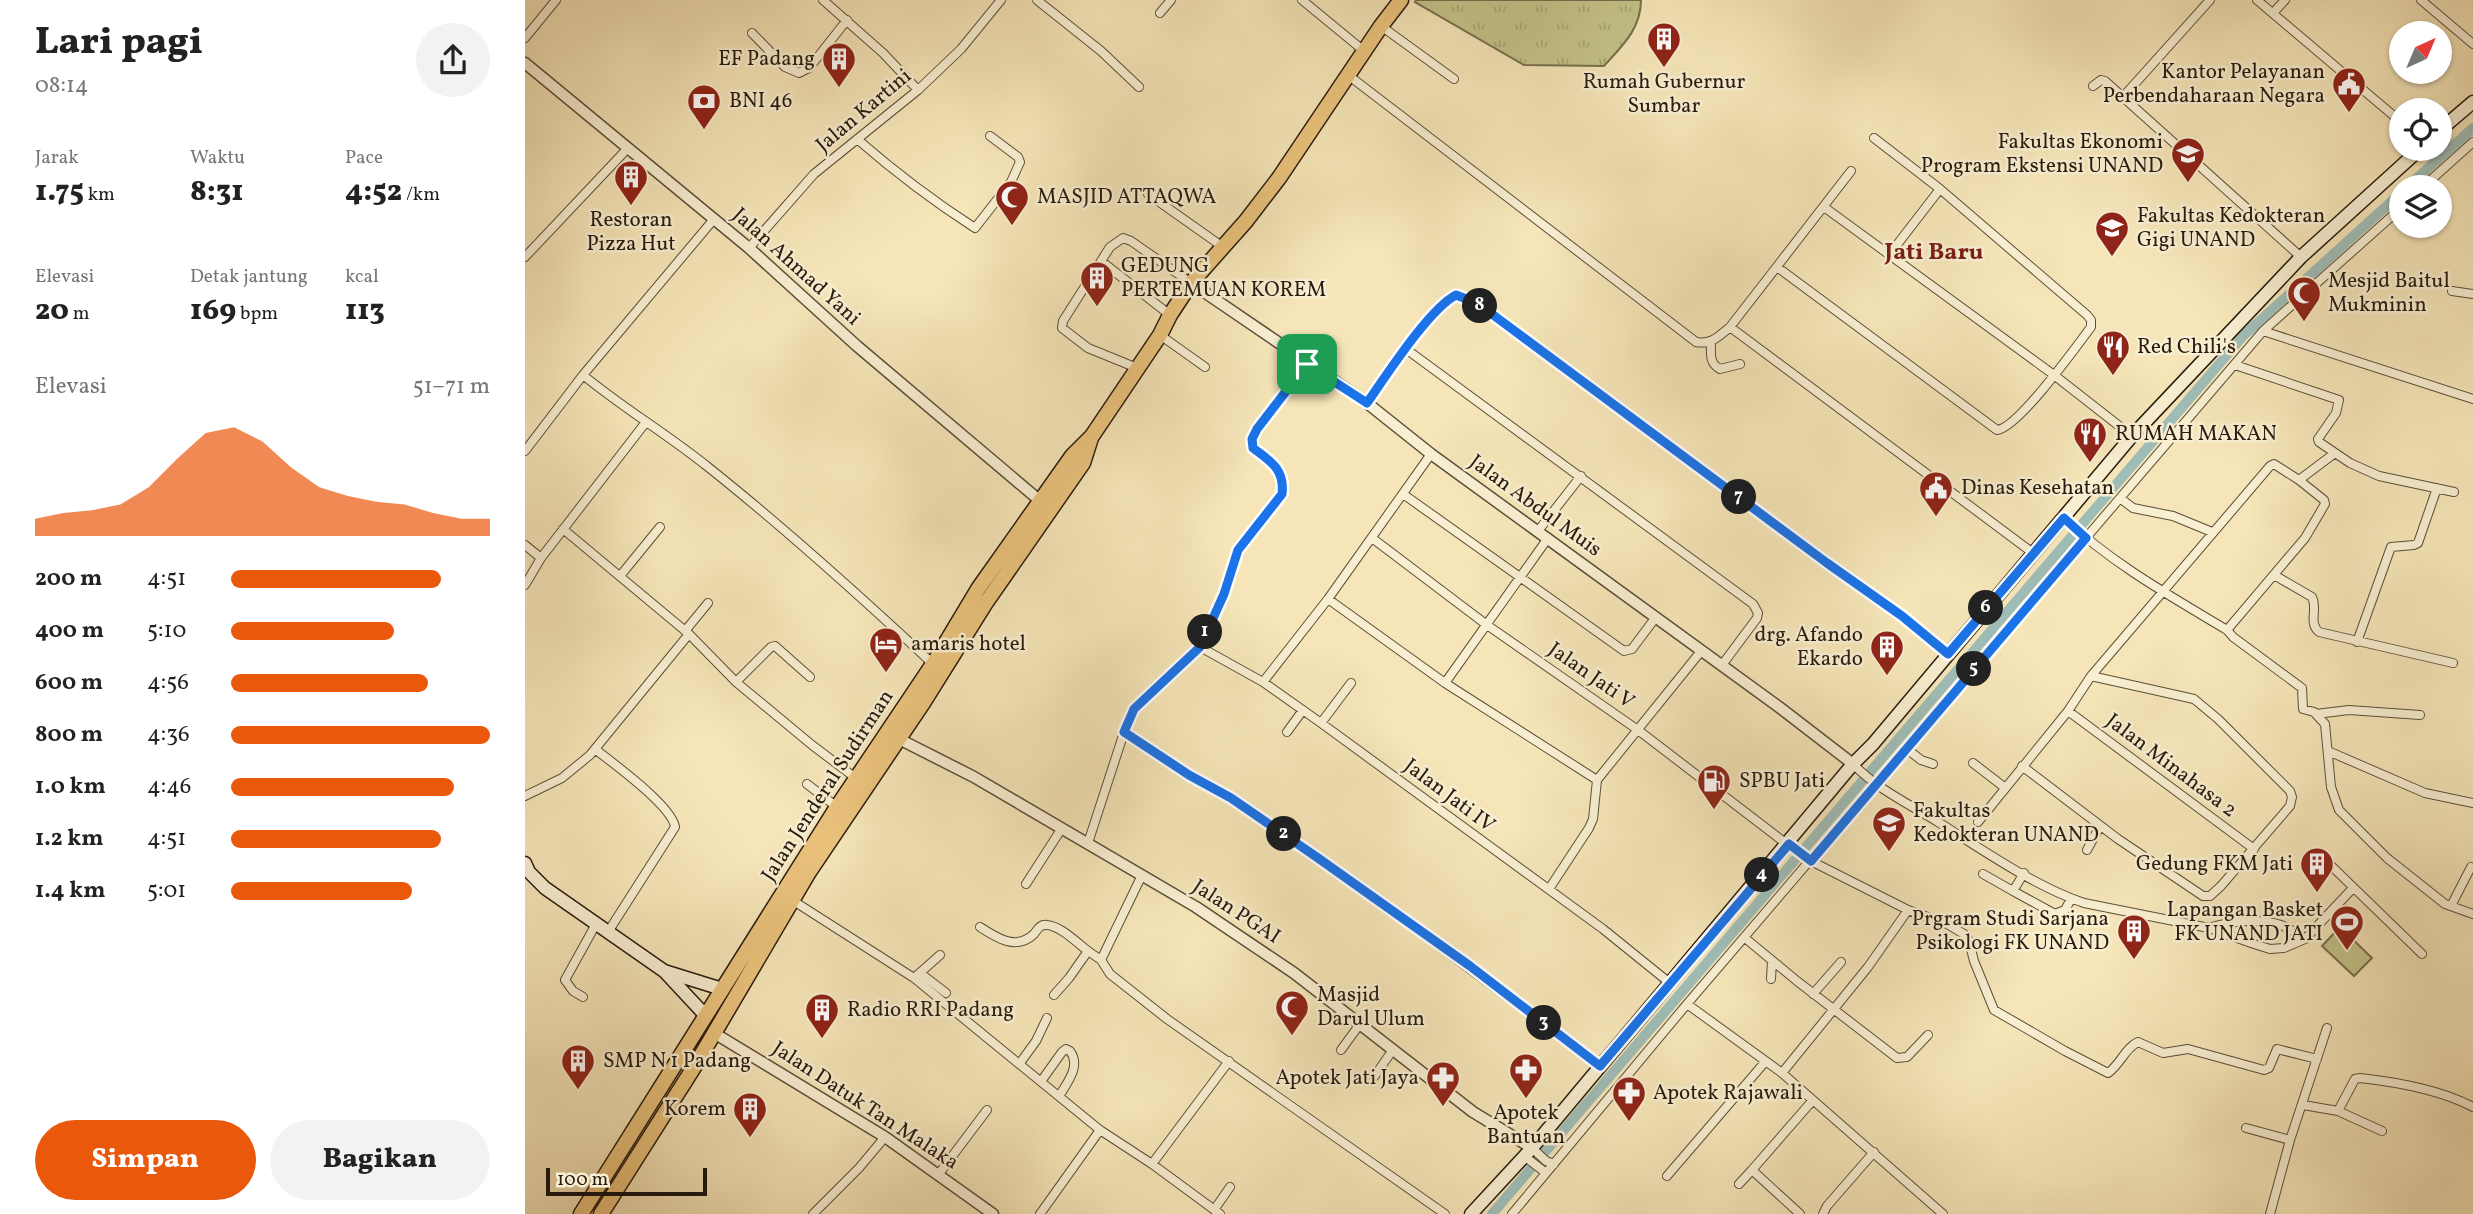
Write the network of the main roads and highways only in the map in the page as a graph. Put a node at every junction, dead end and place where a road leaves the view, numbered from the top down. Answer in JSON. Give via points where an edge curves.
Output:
{"nodes":[{"id":1,"x":1401,"y":0,"type":"edge"},
{"id":2,"x":2473,"y":102,"type":"edge"},
{"id":3,"x":2452,"y":120,"type":"edge"},
{"id":4,"x":2407,"y":161,"type":"edge"},
{"id":5,"x":1045,"y":505,"type":"junction"},
{"id":6,"x":525,"y":863,"type":"edge"},
{"id":7,"x":664,"y":971,"type":"junction"},
{"id":8,"x":722,"y":989,"type":"junction"},
{"id":9,"x":706,"y":1016,"type":"junction"},
{"id":10,"x":581,"y":1214,"type":"edge"},
{"id":11,"x":601,"y":1214,"type":"edge"},
{"id":12,"x":1471,"y":1214,"type":"edge"}],
"edges":[{"from":1,"to":5,"type":"main road","name":"Jalan Jenderal Sudirman","via":[[1303,145],[1246,221],[1191,283],[1091,436],[1072,456]]},
{"from":2,"to":3,"type":"main road"},
{"from":4,"to":12,"type":"main road","via":[[2301,257],[2132,436],[2067,521],[2033,553],[1531,1154]]},
{"from":5,"to":8,"type":"main road","name":"Jalan Jenderal Sudirman","via":[[964,611]]},
{"from":5,"to":11,"type":"main road","via":[[792,901]]},
{"from":6,"to":7,"type":"main road","via":[[545,888]]},
{"from":7,"to":8,"type":"main road"},
{"from":7,"to":9,"type":"main road"},
{"from":8,"to":9,"type":"main road","name":"Jalan Jenderal Sudirman"},
{"from":9,"to":10,"type":"main road","name":"Jalan Jenderal Sudirman"}]}
